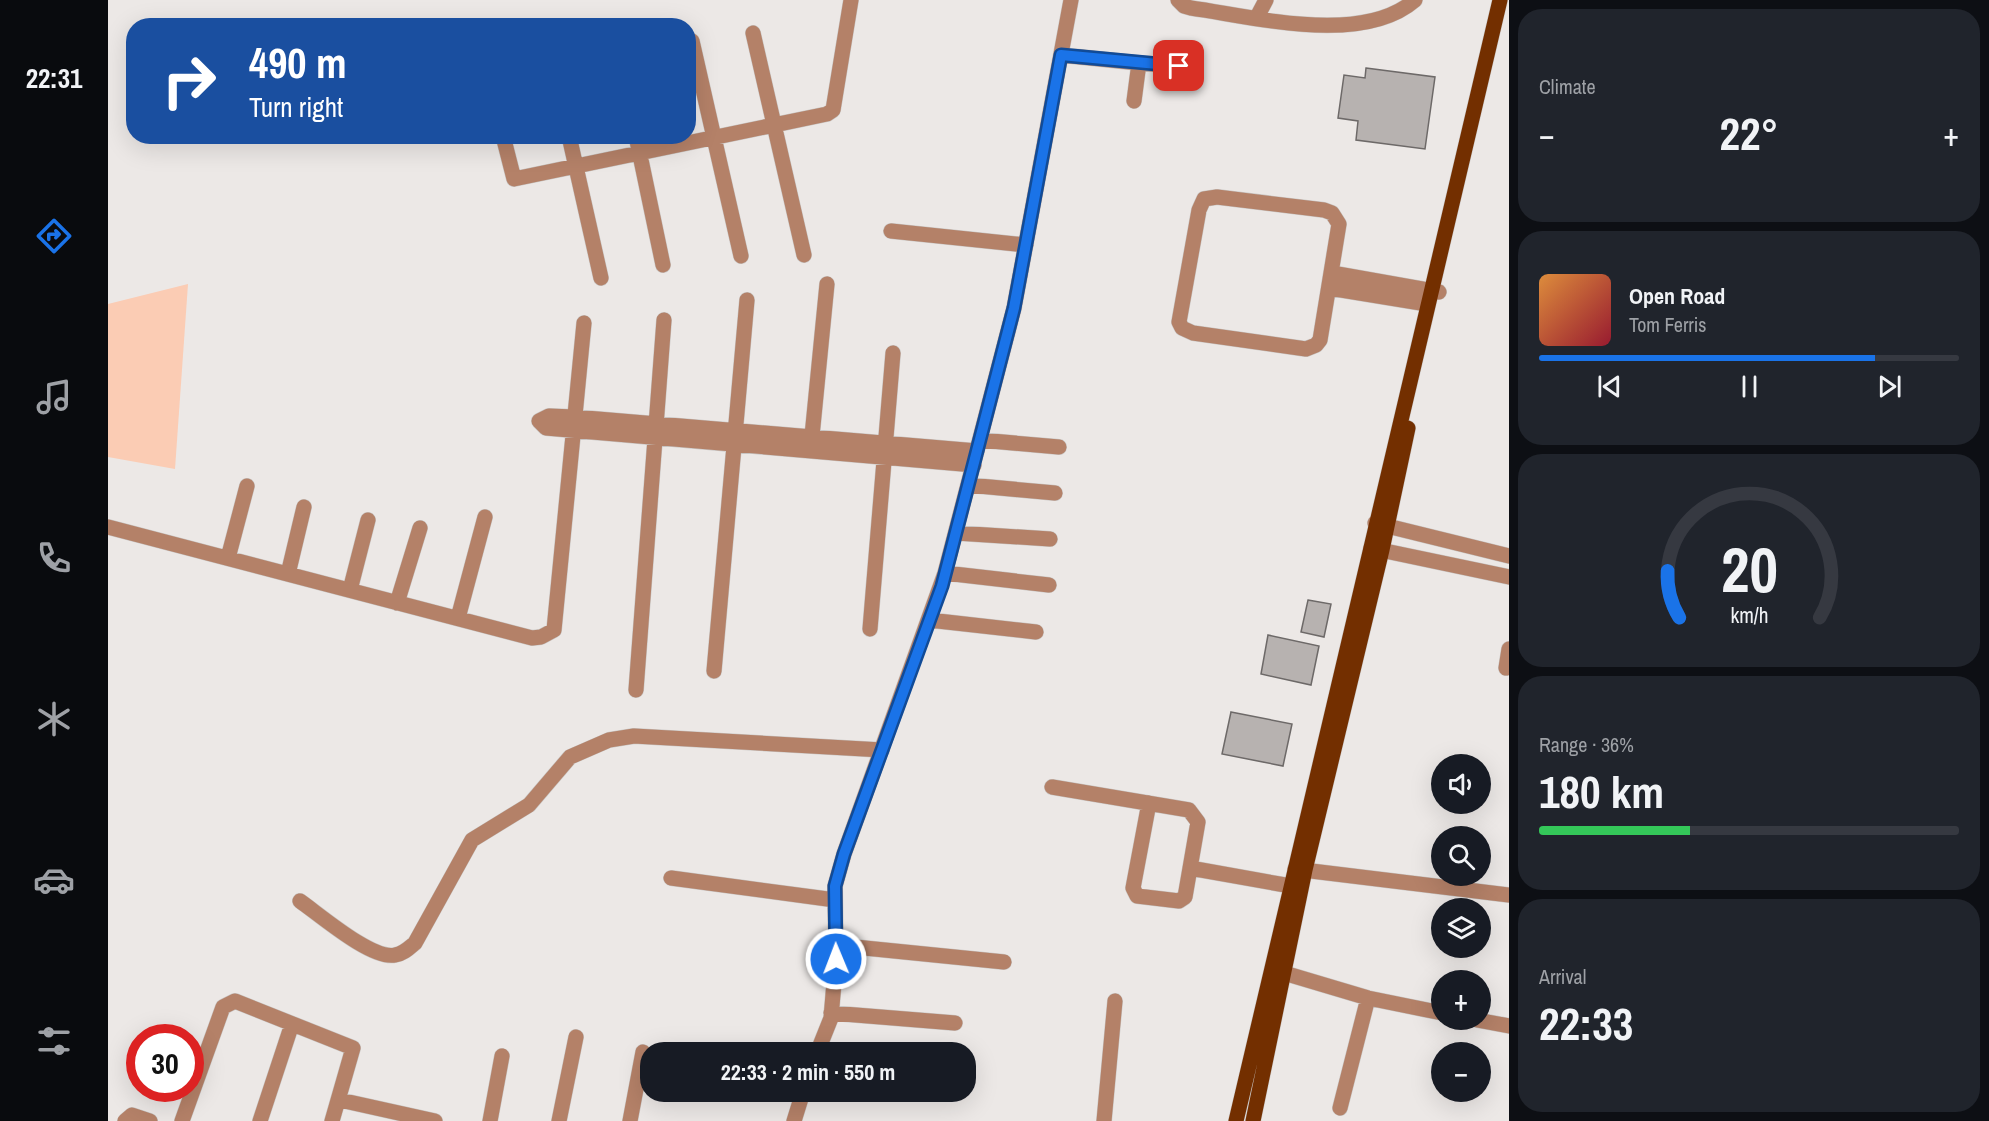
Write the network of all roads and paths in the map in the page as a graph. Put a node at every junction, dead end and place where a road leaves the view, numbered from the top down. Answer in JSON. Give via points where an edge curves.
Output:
{"nodes":[{"id":1,"x":843,"y":0,"type":"edge"},
{"id":2,"x":851,"y":0,"type":"edge"},
{"id":3,"x":1071,"y":0,"type":"edge"},
{"id":4,"x":1178,"y":0,"type":"edge"},
{"id":5,"x":1266,"y":0,"type":"edge"},
{"id":6,"x":1414,"y":0,"type":"edge"},
{"id":7,"x":1504,"y":8,"type":"edge"},
{"id":8,"x":1257,"y":17,"type":"junction"},
{"id":9,"x":753,"y":33,"type":"dead end"},
{"id":10,"x":1061,"y":55,"type":"junction"},
{"id":11,"x":696,"y":59,"type":"edge"},
{"id":12,"x":1140,"y":63,"type":"junction"},
{"id":13,"x":1179,"y":66,"type":"dead end"},
{"id":14,"x":1134,"y":101,"type":"dead end"},
{"id":15,"x":827,"y":114,"type":"junction"},
{"id":16,"x":775,"y":124,"type":"junction"},
{"id":17,"x":713,"y":137,"type":"junction"},
{"id":18,"x":696,"y":139,"type":"edge"},
{"id":19,"x":505,"y":144,"type":"edge"},
{"id":20,"x":571,"y":144,"type":"edge"},
{"id":21,"x":637,"y":144,"type":"edge"},
{"id":22,"x":575,"y":165,"type":"junction"},
{"id":23,"x":891,"y":231,"type":"dead end"},
{"id":24,"x":1026,"y":245,"type":"junction"},
{"id":25,"x":804,"y":255,"type":"dead end"},
{"id":26,"x":741,"y":256,"type":"dead end"},
{"id":27,"x":663,"y":265,"type":"dead end"},
{"id":28,"x":601,"y":278,"type":"dead end"},
{"id":29,"x":1330,"y":280,"type":"junction"},
{"id":30,"x":827,"y":284,"type":"dead end"},
{"id":31,"x":1432,"y":296,"type":"junction"},
{"id":32,"x":747,"y":300,"type":"dead end"},
{"id":33,"x":664,"y":320,"type":"dead end"},
{"id":34,"x":584,"y":323,"type":"dead end"},
{"id":35,"x":893,"y":353,"type":"dead end"},
{"id":36,"x":573,"y":424,"type":"junction"},
{"id":37,"x":656,"y":431,"type":"junction"},
{"id":38,"x":736,"y":438,"type":"junction"},
{"id":39,"x":811,"y":445,"type":"junction"},
{"id":40,"x":1059,"y":447,"type":"dead end"},
{"id":41,"x":884,"y":451,"type":"junction"},
{"id":42,"x":977,"y":452,"type":"junction"},
{"id":43,"x":969,"y":485,"type":"junction"},
{"id":44,"x":247,"y":486,"type":"dead end"},
{"id":45,"x":1055,"y":493,"type":"dead end"},
{"id":46,"x":304,"y":507,"type":"dead end"},
{"id":47,"x":484,"y":517,"type":"dead end"},
{"id":48,"x":368,"y":519,"type":"dead end"},
{"id":49,"x":1381,"y":525,"type":"junction"},
{"id":50,"x":108,"y":527,"type":"edge"},
{"id":51,"x":420,"y":528,"type":"dead end"},
{"id":52,"x":956,"y":532,"type":"junction"},
{"id":53,"x":1050,"y":538,"type":"dead end"},
{"id":54,"x":1376,"y":549,"type":"junction"},
{"id":55,"x":1509,"y":556,"type":"edge"},
{"id":56,"x":228,"y":558,"type":"junction"},
{"id":57,"x":945,"y":573,"type":"junction"},
{"id":58,"x":288,"y":574,"type":"junction"},
{"id":59,"x":1509,"y":577,"type":"edge"},
{"id":60,"x":1049,"y":585,"type":"dead end"},
{"id":61,"x":350,"y":590,"type":"junction"},
{"id":62,"x":397,"y":603,"type":"junction"},
{"id":63,"x":458,"y":618,"type":"junction"},
{"id":64,"x":929,"y":620,"type":"junction"},
{"id":65,"x":870,"y":629,"type":"dead end"},
{"id":66,"x":1036,"y":632,"type":"dead end"},
{"id":67,"x":1509,"y":649,"type":"edge"},
{"id":68,"x":1506,"y":668,"type":"dead end"},
{"id":69,"x":714,"y":671,"type":"dead end"},
{"id":70,"x":636,"y":690,"type":"dead end"},
{"id":71,"x":882,"y":750,"type":"junction"},
{"id":72,"x":1052,"y":787,"type":"dead end"},
{"id":73,"x":1149,"y":804,"type":"junction"},
{"id":74,"x":1190,"y":868,"type":"junction"},
{"id":75,"x":1300,"y":870,"type":"junction"},
{"id":76,"x":671,"y":878,"type":"dead end"},
{"id":77,"x":1291,"y":886,"type":"junction"},
{"id":78,"x":1509,"y":895,"type":"edge"},
{"id":79,"x":835,"y":900,"type":"junction"},
{"id":80,"x":300,"y":902,"type":"dead end"},
{"id":81,"x":835,"y":945,"type":"junction"},
{"id":82,"x":1004,"y":962,"type":"dead end"},
{"id":83,"x":1284,"y":973,"type":"junction"},
{"id":84,"x":1368,"y":998,"type":"junction"},
{"id":85,"x":1115,"y":1001,"type":"dead end"},
{"id":86,"x":1431,"y":1011,"type":"edge"},
{"id":87,"x":831,"y":1013,"type":"junction"},
{"id":88,"x":955,"y":1023,"type":"dead end"},
{"id":89,"x":1491,"y":1023,"type":"edge"},
{"id":90,"x":292,"y":1024,"type":"junction"},
{"id":91,"x":1509,"y":1026,"type":"edge"},
{"id":92,"x":576,"y":1037,"type":"dead end"},
{"id":93,"x":821,"y":1042,"type":"edge"},
{"id":94,"x":502,"y":1056,"type":"dead end"},
{"id":95,"x":640,"y":1068,"type":"edge"},
{"id":96,"x":339,"y":1100,"type":"junction"},
{"id":97,"x":800,"y":1102,"type":"edge"},
{"id":98,"x":1340,"y":1108,"type":"dead end"},
{"id":99,"x":418,"y":1119,"type":"edge"},
{"id":100,"x":125,"y":1121,"type":"edge"},
{"id":101,"x":150,"y":1121,"type":"edge"},
{"id":102,"x":182,"y":1121,"type":"edge"},
{"id":103,"x":260,"y":1121,"type":"edge"},
{"id":104,"x":332,"y":1121,"type":"edge"},
{"id":105,"x":435,"y":1121,"type":"edge"},
{"id":106,"x":490,"y":1121,"type":"edge"},
{"id":107,"x":559,"y":1121,"type":"edge"},
{"id":108,"x":630,"y":1121,"type":"edge"},
{"id":109,"x":794,"y":1121,"type":"edge"},
{"id":110,"x":1104,"y":1121,"type":"edge"},
{"id":111,"x":1236,"y":1121,"type":"edge"},
{"id":112,"x":1253,"y":1121,"type":"edge"}],
"edges":[{"from":1,"to":15,"type":"street"},
{"from":2,"to":15,"type":"street","via":[[833,110]]},
{"from":3,"to":10,"type":"street"},
{"from":4,"to":8,"type":"street","via":[[1191,8]]},
{"from":5,"to":8,"type":"street"},
{"from":6,"to":8,"type":"street","via":[[1395,15],[1358,24],[1330,27]]},
{"from":7,"to":31,"type":"main road"},
{"from":9,"to":16,"type":"street"},
{"from":10,"to":12,"type":"street"},
{"from":10,"to":24,"type":"street"},
{"from":11,"to":17,"type":"street"},
{"from":12,"to":13,"type":"street"},
{"from":12,"to":14,"type":"street"},
{"from":15,"to":16,"type":"street"},
{"from":16,"to":17,"type":"street"},
{"from":16,"to":25,"type":"street"},
{"from":17,"to":18,"type":"street"},
{"from":17,"to":26,"type":"street"},
{"from":19,"to":22,"type":"street","via":[[514,179]]},
{"from":20,"to":22,"type":"street"},
{"from":21,"to":22,"type":"street"},
{"from":21,"to":27,"type":"street"},
{"from":22,"to":28,"type":"street"},
{"from":23,"to":24,"type":"street"},
{"from":24,"to":42,"type":"street"},
{"from":29,"to":29,"type":"street","via":[[1320,340],[1313,347],[1193,333],[1179,322],[1199,210],[1208,197],[1332,213],[1339,224]]},
{"from":29,"to":31,"type":"street"},
{"from":30,"to":39,"type":"street"},
{"from":31,"to":49,"type":"main road"},
{"from":32,"to":38,"type":"street"},
{"from":33,"to":37,"type":"street"},
{"from":34,"to":36,"type":"street"},
{"from":35,"to":41,"type":"street"},
{"from":36,"to":37,"type":"street"},
{"from":36,"to":63,"type":"street","via":[[554,630],[532,638]]},
{"from":37,"to":38,"type":"street"},
{"from":37,"to":70,"type":"street"},
{"from":38,"to":39,"type":"street"},
{"from":38,"to":69,"type":"street"},
{"from":39,"to":41,"type":"street"},
{"from":40,"to":42,"type":"street"},
{"from":41,"to":42,"type":"street"},
{"from":41,"to":65,"type":"street"},
{"from":42,"to":43,"type":"street"},
{"from":43,"to":45,"type":"street"},
{"from":43,"to":52,"type":"street"},
{"from":44,"to":56,"type":"street"},
{"from":46,"to":58,"type":"street"},
{"from":47,"to":63,"type":"street"},
{"from":48,"to":61,"type":"street"},
{"from":49,"to":54,"type":"main road"},
{"from":49,"to":55,"type":"street"},
{"from":50,"to":56,"type":"street"},
{"from":51,"to":62,"type":"street"},
{"from":52,"to":53,"type":"street"},
{"from":52,"to":57,"type":"street"},
{"from":54,"to":59,"type":"street"},
{"from":54,"to":75,"type":"main road"},
{"from":56,"to":58,"type":"street"},
{"from":57,"to":60,"type":"street"},
{"from":57,"to":64,"type":"street"},
{"from":58,"to":61,"type":"street"},
{"from":61,"to":62,"type":"street"},
{"from":62,"to":63,"type":"street"},
{"from":64,"to":66,"type":"street"},
{"from":64,"to":71,"type":"street"},
{"from":67,"to":68,"type":"street"},
{"from":71,"to":79,"type":"street","via":[[844,854]]},
{"from":71,"to":80,"type":"street","via":[[634,736],[609,740],[570,757],[529,805],[472,840],[415,943],[405,951],[394,956],[374,952]]},
{"from":72,"to":73,"type":"street"},
{"from":73,"to":74,"type":"street","via":[[1189,810],[1198,822]]},
{"from":73,"to":74,"type":"street","via":[[1132,880],[1137,896],[1179,901],[1185,897]]},
{"from":74,"to":77,"type":"street"},
{"from":75,"to":77,"type":"main road"},
{"from":75,"to":78,"type":"street"},
{"from":75,"to":83,"type":"main road"},
{"from":76,"to":79,"type":"street"},
{"from":77,"to":111,"type":"main road"},
{"from":79,"to":81,"type":"street"},
{"from":81,"to":82,"type":"street"},
{"from":81,"to":87,"type":"street"},
{"from":83,"to":84,"type":"street"},
{"from":83,"to":112,"type":"main road"},
{"from":84,"to":86,"type":"street"},
{"from":84,"to":98,"type":"street"},
{"from":85,"to":110,"type":"street"},
{"from":87,"to":88,"type":"street"},
{"from":87,"to":93,"type":"street"},
{"from":89,"to":91,"type":"street"},
{"from":90,"to":96,"type":"street","via":[[353,1048]]},
{"from":90,"to":102,"type":"street","via":[[235,1001],[223,1007]]},
{"from":90,"to":103,"type":"street"},
{"from":92,"to":107,"type":"street"},
{"from":94,"to":106,"type":"street"},
{"from":95,"to":108,"type":"street"},
{"from":96,"to":99,"type":"street"},
{"from":96,"to":104,"type":"street"},
{"from":97,"to":109,"type":"street"},
{"from":99,"to":105,"type":"street"},
{"from":100,"to":101,"type":"street","via":[[132,1115]]}]}
